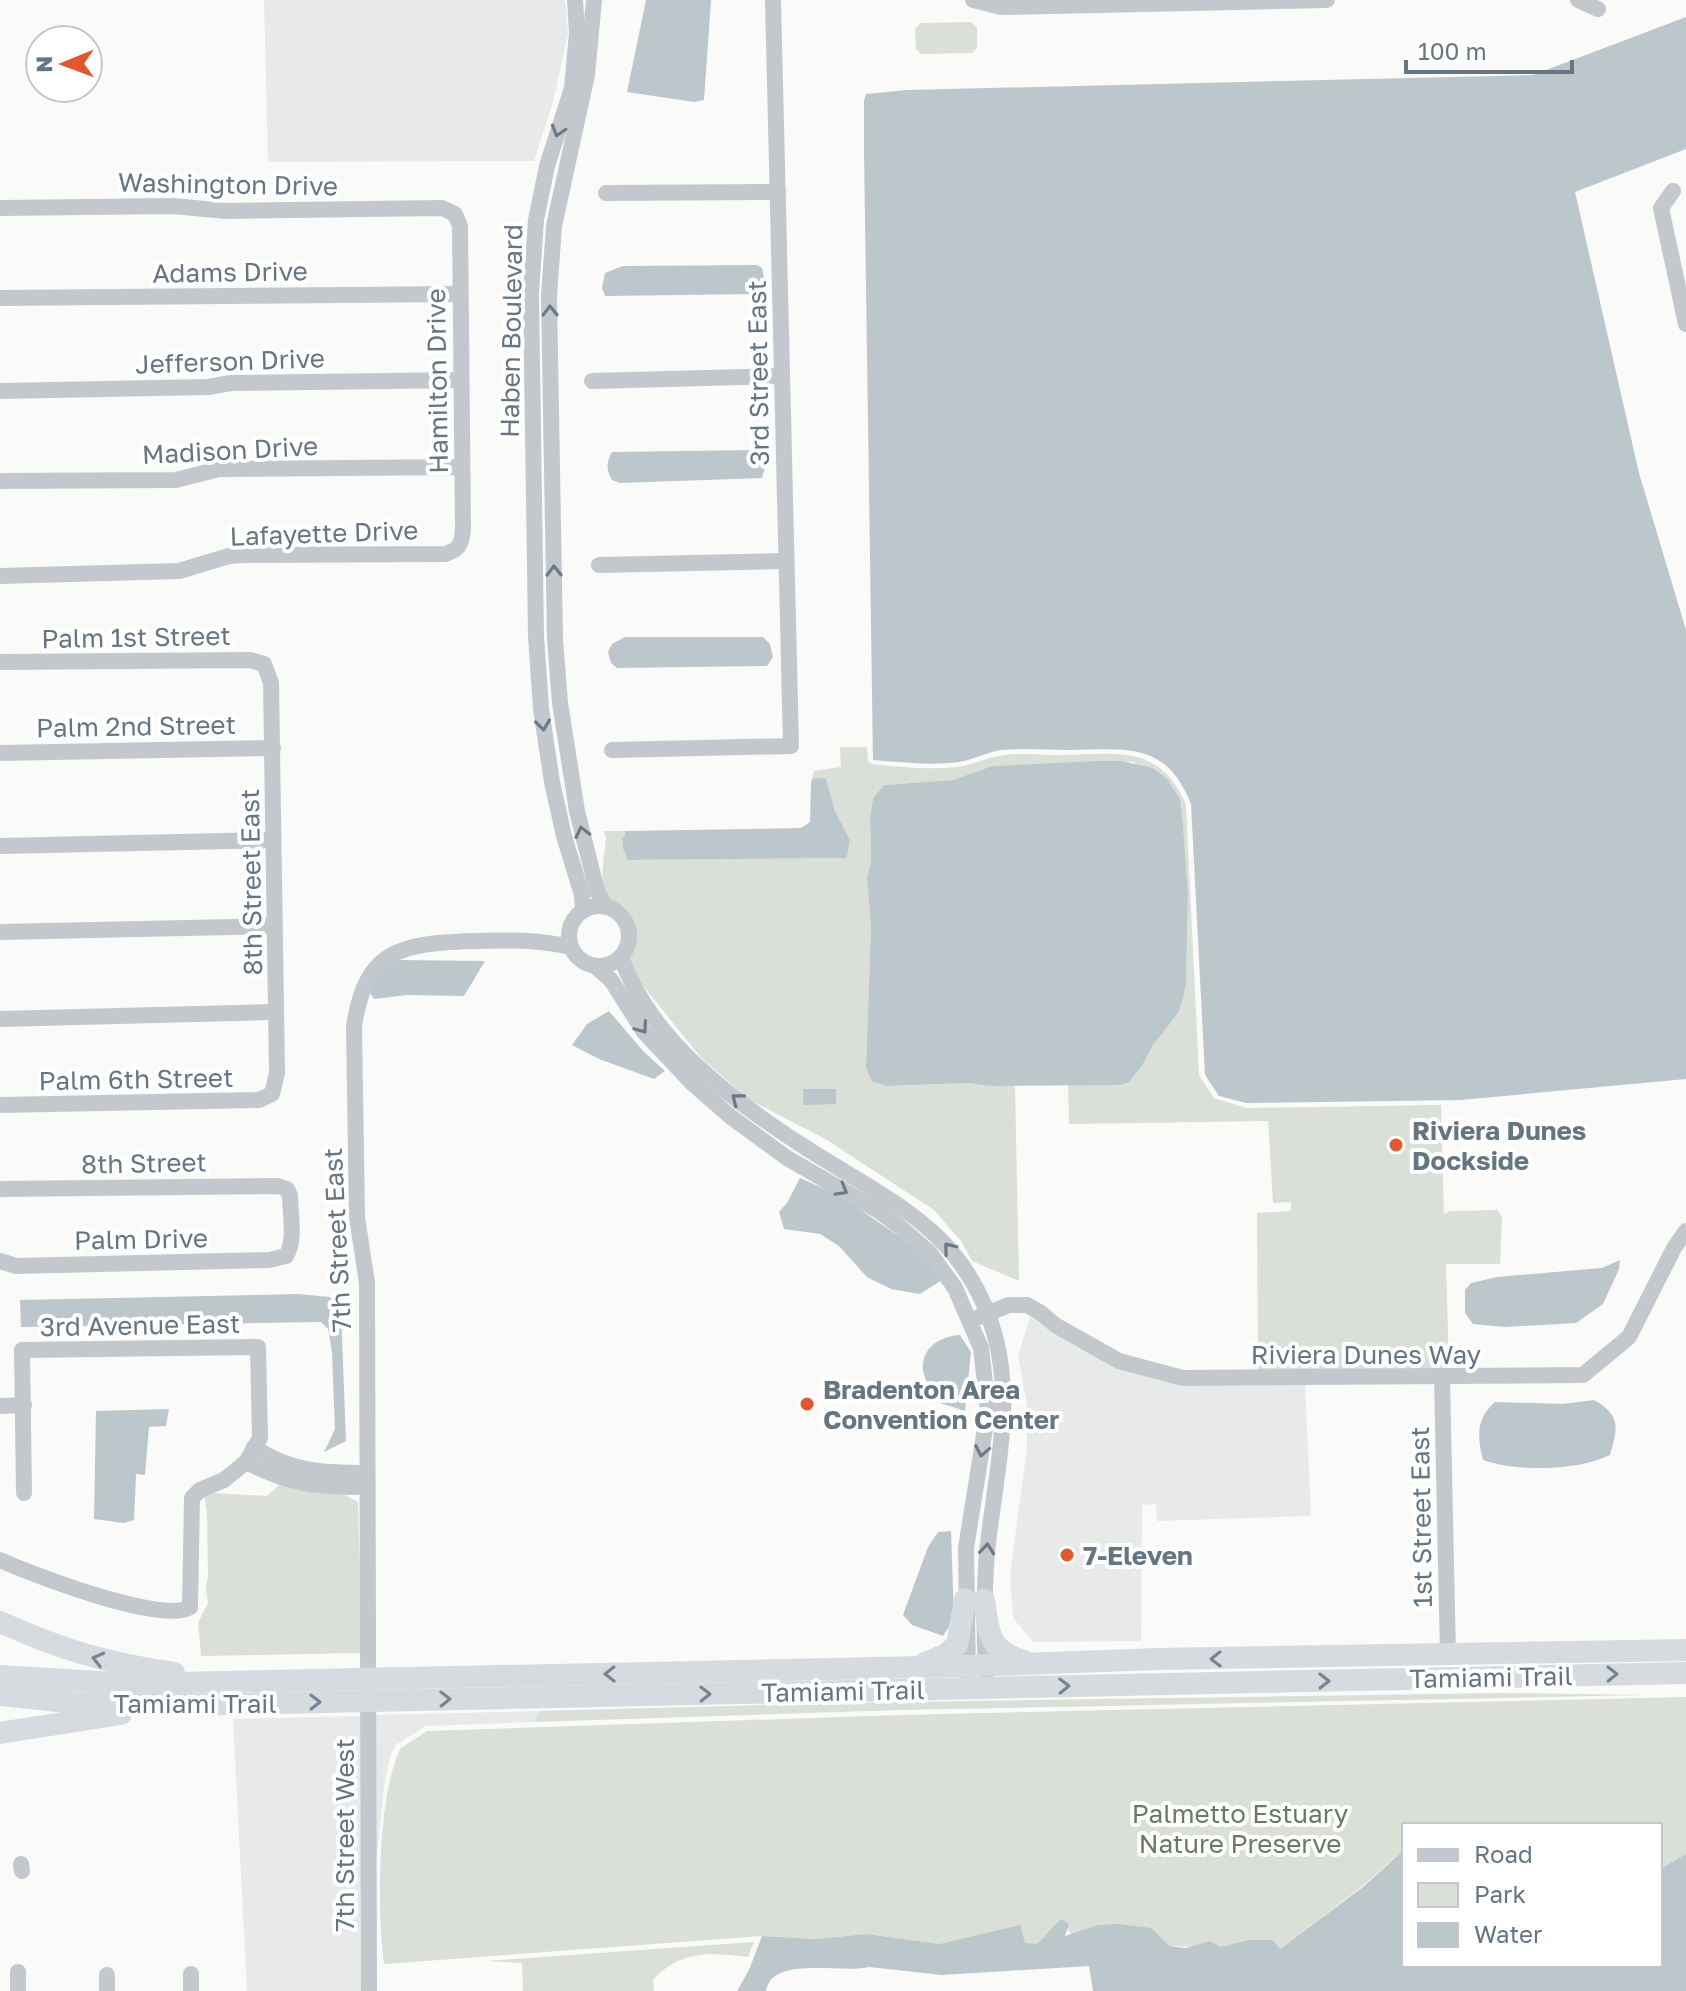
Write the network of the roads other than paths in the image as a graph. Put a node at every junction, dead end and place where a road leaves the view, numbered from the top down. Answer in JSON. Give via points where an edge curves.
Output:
{"nodes":[{"id":1,"x":575,"y":0,"type":"edge"},
{"id":2,"x":594,"y":0,"type":"edge"},
{"id":3,"x":773,"y":0,"type":"edge"},
{"id":4,"x":973,"y":0,"type":"edge"},
{"id":5,"x":1327,"y":0,"type":"edge"},
{"id":6,"x":1578,"y":0,"type":"edge"},
{"id":7,"x":1598,"y":9,"type":"dead end"},
{"id":8,"x":1673,"y":191,"type":"dead end"},
{"id":9,"x":778,"y":192,"type":"junction"},
{"id":10,"x":606,"y":193,"type":"dead end"},
{"id":11,"x":0,"y":208,"type":"edge"},
{"id":12,"x":455,"y":214,"type":"joint"},
{"id":13,"x":460,"y":294,"type":"junction"},
{"id":14,"x":0,"y":298,"type":"edge"},
{"id":15,"x":1686,"y":324,"type":"edge"},
{"id":16,"x":782,"y":376,"type":"junction"},
{"id":17,"x":461,"y":380,"type":"junction"},
{"id":18,"x":592,"y":381,"type":"dead end"},
{"id":19,"x":0,"y":391,"type":"edge"},
{"id":20,"x":462,"y":467,"type":"junction"},
{"id":21,"x":552,"y":476,"type":"junction"},
{"id":22,"x":533,"y":477,"type":"junction"},
{"id":23,"x":0,"y":481,"type":"edge"},
{"id":24,"x":458,"y":548,"type":"joint"},
{"id":25,"x":786,"y":561,"type":"junction"},
{"id":26,"x":599,"y":565,"type":"dead end"},
{"id":27,"x":0,"y":576,"type":"edge"},
{"id":28,"x":0,"y":662,"type":"edge"},
{"id":29,"x":268,"y":669,"type":"joint"},
{"id":30,"x":273,"y":748,"type":"junction"},
{"id":31,"x":612,"y":750,"type":"dead end"},
{"id":32,"x":0,"y":753,"type":"edge"},
{"id":33,"x":273,"y":840,"type":"junction"},
{"id":34,"x":0,"y":846,"type":"edge"},
{"id":35,"x":605,"y":906,"type":"junction"},
{"id":36,"x":583,"y":911,"type":"junction"},
{"id":37,"x":275,"y":926,"type":"junction"},
{"id":38,"x":570,"y":927,"type":"junction"},
{"id":39,"x":0,"y":932,"type":"edge"},
{"id":40,"x":532,"y":939,"type":"junction"},
{"id":41,"x":571,"y":947,"type":"junction"},
{"id":42,"x":621,"y":957,"type":"junction"},
{"id":43,"x":595,"y":966,"type":"junction"},
{"id":44,"x":276,"y":1012,"type":"junction"},
{"id":45,"x":0,"y":1019,"type":"edge"},
{"id":46,"x":272,"y":1094,"type":"joint"},
{"id":47,"x":0,"y":1105,"type":"edge"},
{"id":48,"x":803,"y":1146,"type":"junction"},
{"id":49,"x":787,"y":1158,"type":"junction"},
{"id":50,"x":0,"y":1189,"type":"edge"},
{"id":51,"x":1686,"y":1231,"type":"edge"},
{"id":52,"x":283,"y":1258,"type":"joint"},
{"id":53,"x":0,"y":1261,"type":"edge"},
{"id":54,"x":988,"y":1315,"type":"junction"},
{"id":55,"x":970,"y":1319,"type":"junction"},
{"id":56,"x":1442,"y":1378,"type":"junction"},
{"id":57,"x":24,"y":1405,"type":"junction"},
{"id":58,"x":0,"y":1406,"type":"edge"},
{"id":59,"x":250,"y":1455,"type":"junction"},
{"id":60,"x":367,"y":1480,"type":"junction"},
{"id":61,"x":24,"y":1493,"type":"dead end"},
{"id":62,"x":0,"y":1560,"type":"edge"},
{"id":63,"x":975,"y":1599,"type":"junction"},
{"id":64,"x":0,"y":1622,"type":"edge"},
{"id":65,"x":1686,"y":1650,"type":"edge"},
{"id":66,"x":1448,"y":1656,"type":"junction"},
{"id":67,"x":1033,"y":1664,"type":"junction"},
{"id":68,"x":912,"y":1667,"type":"junction"},
{"id":69,"x":1686,"y":1673,"type":"edge"},
{"id":70,"x":0,"y":1676,"type":"edge"},
{"id":71,"x":977,"y":1677,"type":"junction"},
{"id":72,"x":230,"y":1682,"type":"junction"},
{"id":73,"x":367,"y":1690,"type":"junction"},
{"id":74,"x":0,"y":1695,"type":"edge"},
{"id":75,"x":181,"y":1705,"type":"junction"},
{"id":76,"x":0,"y":1733,"type":"edge"},
{"id":77,"x":18,"y":1972,"type":"dead end"},
{"id":78,"x":18,"y":1991,"type":"edge"},
{"id":79,"x":369,"y":1991,"type":"edge"}],
"edges":[{"from":1,"to":22,"type":"street","name":"Haben Boulevard","one_way":true,"via":[[572,88],[547,166],[532,263]]},
{"from":21,"to":2,"type":"street","name":"Haben Boulevard","one_way":true,"via":[[551,259],[558,201],[587,75]]},
{"from":3,"to":9,"type":"street","name":"3rd Street East"},
{"from":4,"to":5,"type":"street","via":[[1001,7]]},
{"from":6,"to":7,"type":"street"},
{"from":8,"to":15,"type":"street","via":[[1661,208]]},
{"from":9,"to":10,"type":"street"},
{"from":9,"to":16,"type":"street","name":"3rd Street East"},
{"from":11,"to":12,"type":"street","name":"Washington Drive","via":[[442,208]]},
{"from":12,"to":13,"type":"street","name":"Hamilton Drive","via":[[460,226]]},
{"from":13,"to":14,"type":"street","name":"Adams Drive"},
{"from":13,"to":17,"type":"street","name":"Hamilton Drive"},
{"from":16,"to":18,"type":"street"},
{"from":16,"to":25,"type":"street","name":"3rd Street East"},
{"from":17,"to":19,"type":"street","name":"Jefferson Drive"},
{"from":17,"to":20,"type":"street","name":"Hamilton Drive"},
{"from":20,"to":23,"type":"street","name":"Madison Drive","via":[[219,469],[176,480]]},
{"from":20,"to":24,"type":"street","name":"Hamilton Drive","via":[[463,529]]},
{"from":21,"to":22,"type":"street"},
{"from":35,"to":21,"type":"street","name":"Haben Boulevard","one_way":true,"via":[[577,811],[560,703]]},
{"from":22,"to":36,"type":"street","name":"Haben Boulevard","one_way":true,"via":[[544,732]]},
{"from":24,"to":27,"type":"street","name":"Lafayette Drive","via":[[445,554],[244,555],[179,571]]},
{"from":25,"to":26,"type":"street"},
{"from":25,"to":31,"type":"street","name":"3rd Street East","via":[[791,746]]},
{"from":28,"to":29,"type":"street","name":"Palm 1st Street","via":[[250,660]]},
{"from":29,"to":30,"type":"street","name":"8th Street East"},
{"from":30,"to":32,"type":"street","name":"Palm 2nd Street"},
{"from":30,"to":33,"type":"street","name":"8th Street East"},
{"from":33,"to":34,"type":"street"},
{"from":33,"to":37,"type":"street","name":"8th Street East"},
{"from":35,"to":36,"type":"street"},
{"from":35,"to":42,"type":"street","via":[[621,915],[629,931]]},
{"from":36,"to":38,"type":"street"},
{"from":37,"to":39,"type":"street"},
{"from":37,"to":44,"type":"street","name":"8th Street East"},
{"from":38,"to":40,"type":"street","name":"7th Street East"},
{"from":38,"to":41,"type":"street"},
{"from":40,"to":41,"type":"street","name":"7th Street East"},
{"from":40,"to":60,"type":"street","name":"7th Street East","via":[[425,943],[400,950],[368,977],[358,1003],[357,1217],[367,1283]]},
{"from":41,"to":43,"type":"street","via":[[580,960]]},
{"from":42,"to":43,"type":"street"},
{"from":48,"to":42,"type":"street","one_way":true,"via":[[686,1053],[651,1013]]},
{"from":43,"to":49,"type":"street","one_way":true,"via":[[611,980],[670,1063]]},
{"from":44,"to":45,"type":"street"},
{"from":44,"to":46,"type":"street","name":"8th Street East"},
{"from":46,"to":47,"type":"street","name":"Palm 6th Street","via":[[236,1101]]},
{"from":48,"to":49,"type":"street"},
{"from":54,"to":48,"type":"street","one_way":true,"via":[[968,1274],[934,1232],[897,1202]]},
{"from":49,"to":55,"type":"street","one_way":true,"via":[[910,1235],[947,1275]]},
{"from":50,"to":52,"type":"street","name":"8th Street","via":[[278,1186],[290,1196],[291,1248]]},
{"from":51,"to":56,"type":"street","name":"Riviera Dunes Way","via":[[1629,1337],[1583,1375]]},
{"from":52,"to":53,"type":"street","name":"Palm Drive","via":[[16,1266]]},
{"from":54,"to":55,"type":"street"},
{"from":54,"to":56,"type":"street","name":"Riviera Dunes Way","via":[[1009,1305],[1027,1305],[1119,1361],[1183,1378]]},
{"from":63,"to":54,"type":"street","one_way":true,"via":[[1005,1408],[1000,1358]]},
{"from":55,"to":63,"type":"street","one_way":true,"via":[[981,1348],[988,1410],[969,1519]]},
{"from":56,"to":66,"type":"street","name":"1st Street East"},
{"from":57,"to":58,"type":"street"},
{"from":57,"to":59,"type":"street","name":"3rd Avenue East","via":[[22,1350],[258,1347],[260,1438]]},
{"from":57,"to":61,"type":"street"},
{"from":59,"to":60,"type":"street","via":[[278,1470],[320,1480]]},
{"from":59,"to":62,"type":"street","via":[[224,1480],[192,1498],[192,1603],[183,1612],[137,1607]]},
{"from":60,"to":73,"type":"street","name":"7th Street East"},
{"from":63,"to":67,"type":"highway","via":[[998,1650]]},
{"from":63,"to":68,"type":"highway","via":[[957,1645]]},
{"from":63,"to":71,"type":"street"},
{"from":72,"to":64,"type":"highway","one_way":true,"via":[[79,1655]]},
{"from":65,"to":66,"type":"highway","name":"Tamiami Trail"},
{"from":66,"to":67,"type":"highway","name":"Tamiami Trail","one_way":true},
{"from":67,"to":71,"type":"highway","name":"Tamiami Trail"},
{"from":68,"to":71,"type":"highway","name":"Tamiami Trail"},
{"from":68,"to":73,"type":"highway","name":"Tamiami Trail","one_way":true},
{"from":71,"to":69,"type":"highway","name":"Tamiami Trail","one_way":true},
{"from":70,"to":72,"type":"highway","name":"Tamiami Trail","via":[[118,1684]]},
{"from":73,"to":71,"type":"highway","name":"Tamiami Trail","one_way":true},
{"from":72,"to":73,"type":"highway","name":"Tamiami Trail"},
{"from":75,"to":73,"type":"highway","name":"Tamiami Trail","one_way":true},
{"from":73,"to":79,"type":"street","name":"7th Street West"},
{"from":74,"to":75,"type":"highway","name":"Tamiami Trail"},
{"from":75,"to":76,"type":"highway"},
{"from":77,"to":78,"type":"street"}]}
